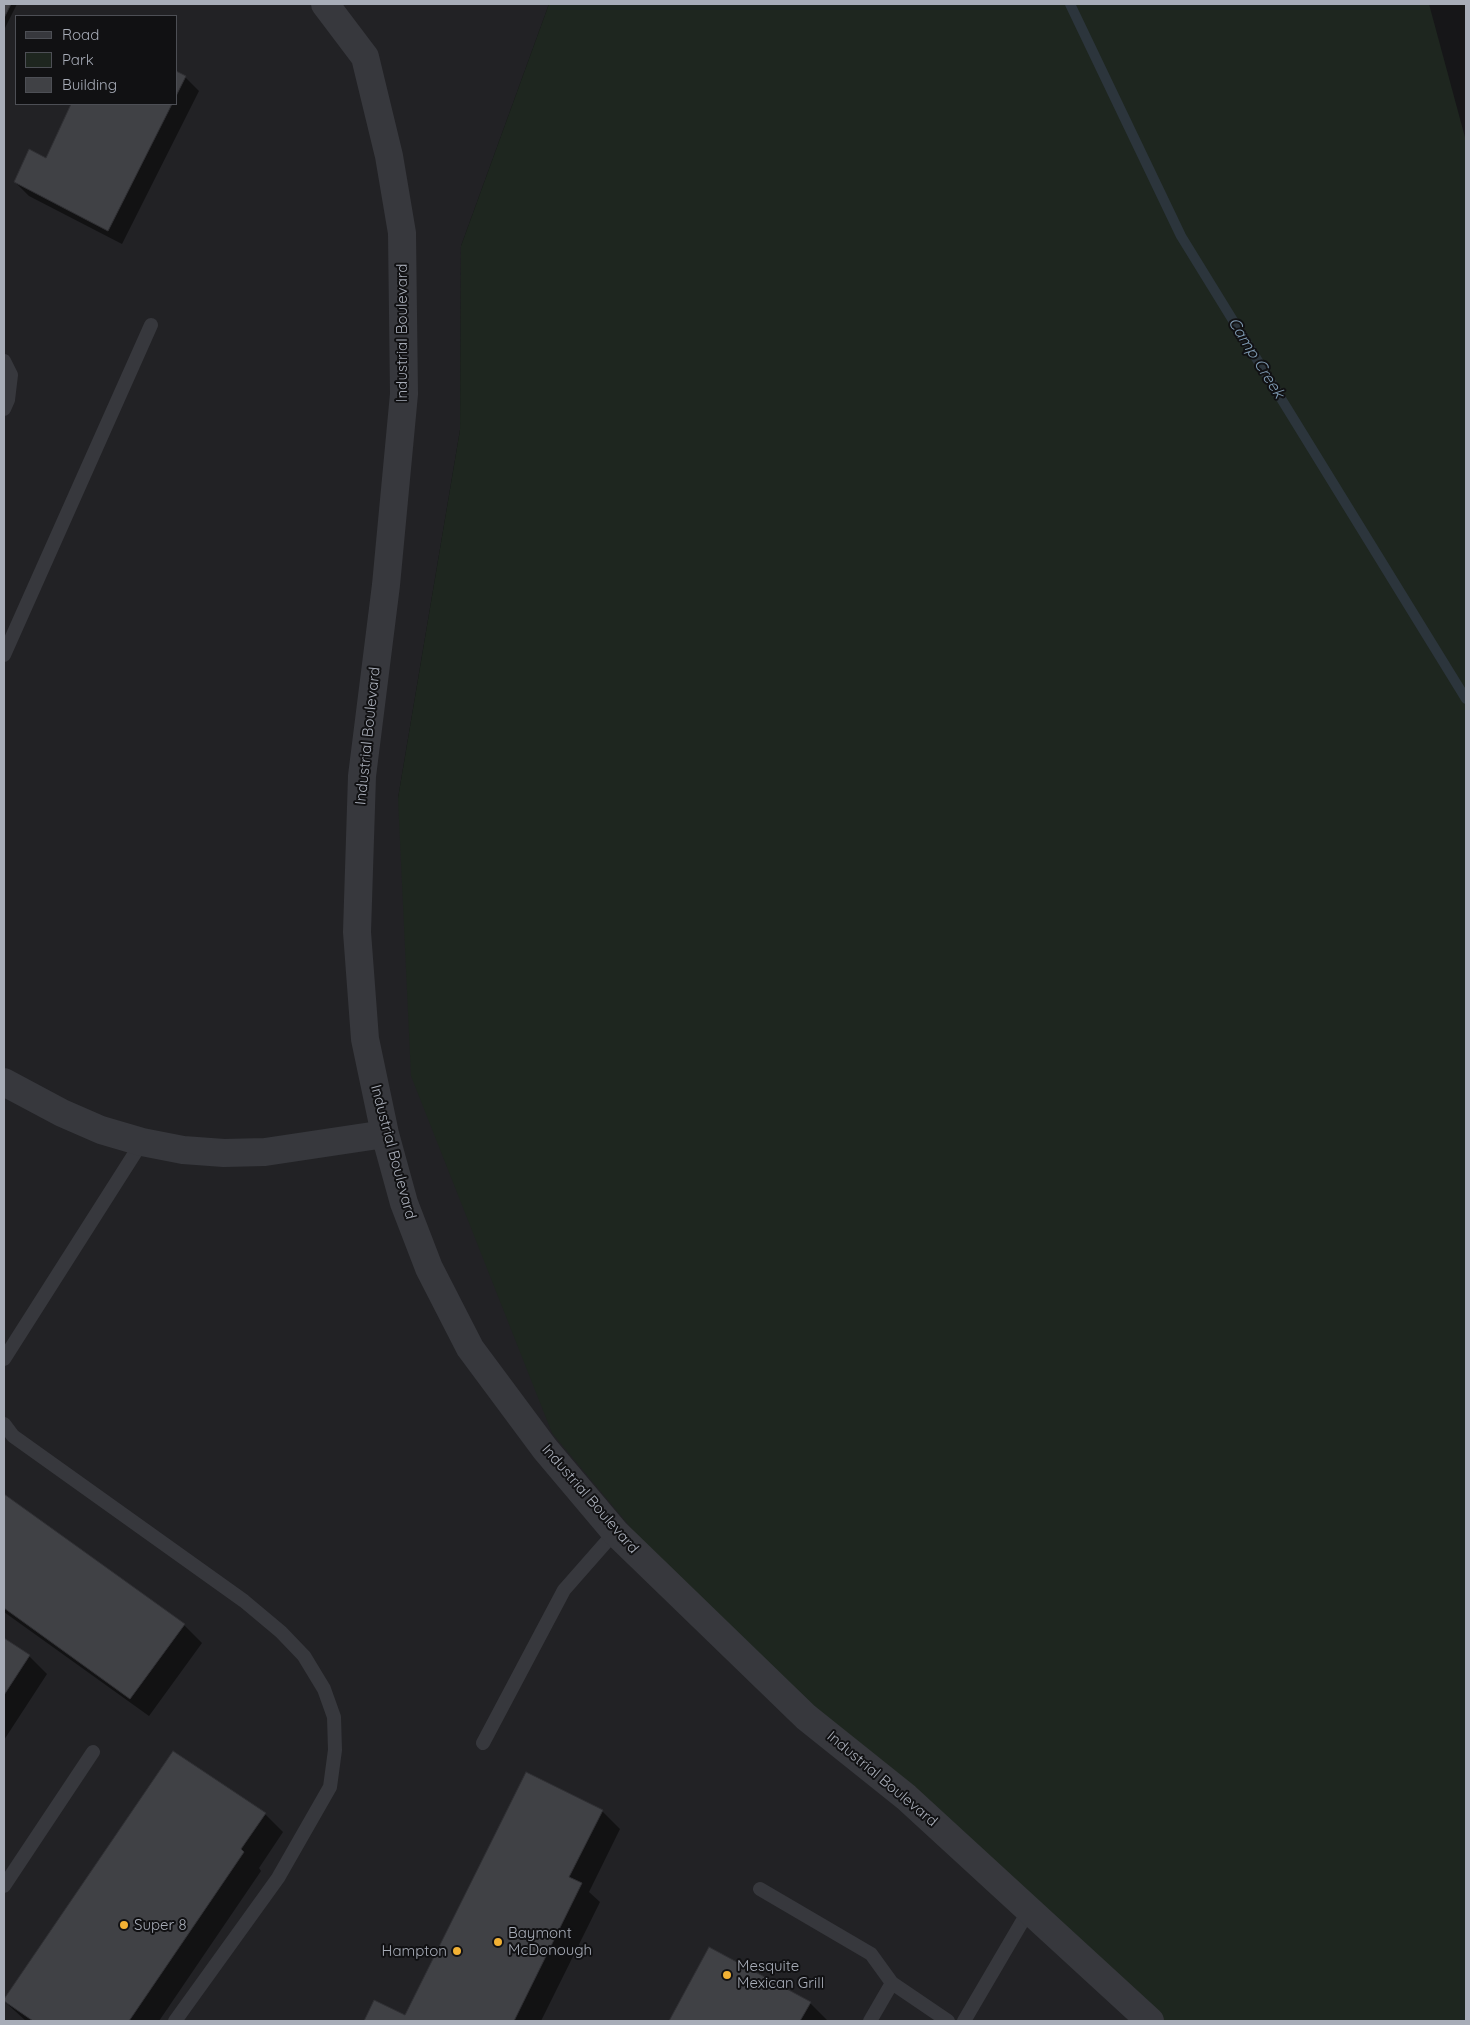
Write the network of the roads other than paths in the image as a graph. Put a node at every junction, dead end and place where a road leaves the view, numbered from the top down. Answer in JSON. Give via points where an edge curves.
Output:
{"nodes":[{"id":1,"x":325,"y":4,"type":"edge"},
{"id":2,"x":151,"y":325,"type":"dead end"},
{"id":3,"x":4,"y":361,"type":"edge"},
{"id":4,"x":4,"y":409,"type":"edge"},
{"id":5,"x":4,"y":655,"type":"edge"},
{"id":6,"x":4,"y":1082,"type":"edge"},
{"id":7,"x":385,"y":1134,"type":"junction"},
{"id":8,"x":142,"y":1142,"type":"junction"},
{"id":9,"x":4,"y":1359,"type":"edge"},
{"id":10,"x":4,"y":1424,"type":"edge"},
{"id":11,"x":615,"y":1532,"type":"junction"},
{"id":12,"x":483,"y":1743,"type":"dead end"},
{"id":13,"x":94,"y":1752,"type":"dead end"},
{"id":14,"x":4,"y":1886,"type":"edge"},
{"id":15,"x":760,"y":1889,"type":"dead end"},
{"id":16,"x":1029,"y":1910,"type":"junction"},
{"id":17,"x":892,"y":1983,"type":"junction"},
{"id":18,"x":175,"y":2021,"type":"edge"},
{"id":19,"x":870,"y":2021,"type":"edge"},
{"id":20,"x":948,"y":2021,"type":"edge"},
{"id":21,"x":964,"y":2021,"type":"edge"},
{"id":22,"x":1150,"y":2021,"type":"edge"}],
"edges":[{"from":1,"to":7,"type":"street","name":"Industrial Boulevard","via":[[364,57],[389,156],[402,233],[404,394],[386,585],[362,776],[357,932],[365,1039]]},
{"from":2,"to":5,"type":"lane"},
{"from":3,"to":4,"type":"lane","via":[[11,375]]},
{"from":6,"to":8,"type":"street","via":[[101,1130]]},
{"from":7,"to":8,"type":"street","via":[[293,1149],[232,1153],[183,1150]]},
{"from":7,"to":11,"type":"street","name":"Industrial Boulevard","via":[[404,1203],[429,1268],[470,1348],[545,1449]]},
{"from":8,"to":9,"type":"lane"},
{"from":10,"to":18,"type":"lane","via":[[13,1436],[244,1601],[281,1632],[304,1656],[324,1689],[334,1717],[335,1750],[330,1787],[278,1878]]},
{"from":11,"to":12,"type":"lane","via":[[564,1590]]},
{"from":11,"to":16,"type":"street","name":"Industrial Boulevard","via":[[806,1717],[906,1797]]},
{"from":13,"to":14,"type":"lane"},
{"from":15,"to":17,"type":"lane","via":[[871,1954]]},
{"from":16,"to":21,"type":"lane"},
{"from":16,"to":22,"type":"street","name":"Industrial Boulevard"},
{"from":17,"to":19,"type":"lane"},
{"from":17,"to":20,"type":"lane"}]}
